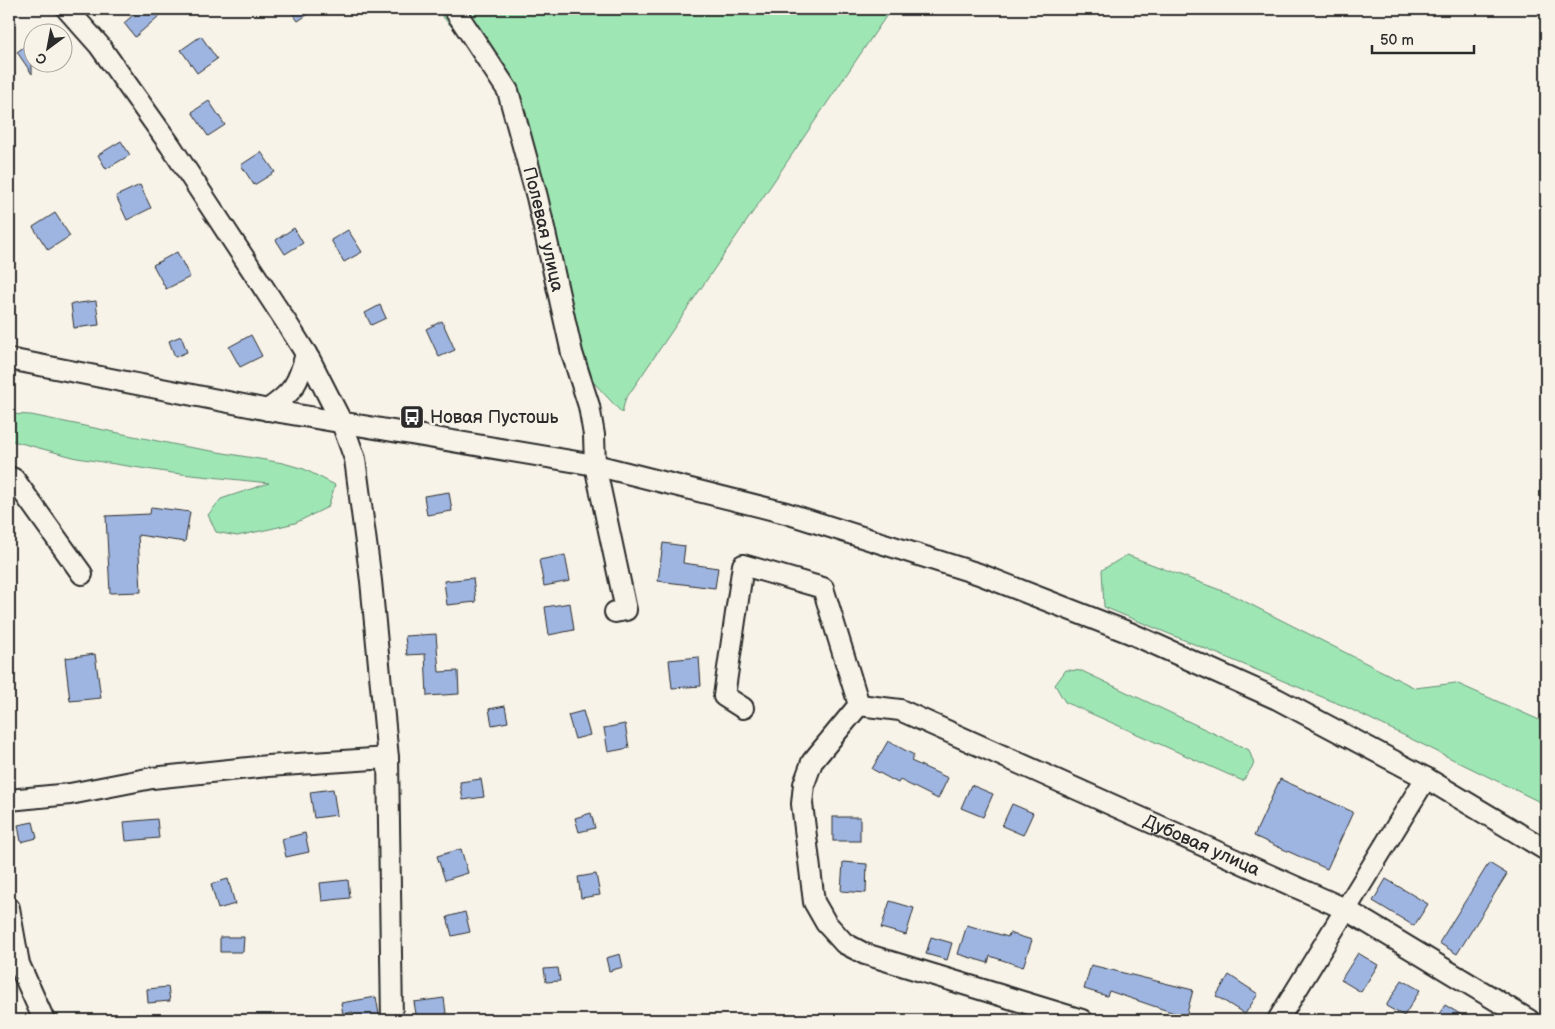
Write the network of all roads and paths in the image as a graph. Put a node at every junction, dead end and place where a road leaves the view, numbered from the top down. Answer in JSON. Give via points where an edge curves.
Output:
{"nodes":[{"id":1,"x":67,"y":9,"type":"edge"},
{"id":2,"x":454,"y":9,"type":"edge"},
{"id":3,"x":306,"y":353,"type":"junction"},
{"id":4,"x":9,"y":359,"type":"edge"},
{"id":5,"x":267,"y":410,"type":"junction"},
{"id":6,"x":342,"y":423,"type":"junction"},
{"id":7,"x":595,"y":465,"type":"junction"},
{"id":8,"x":9,"y":477,"type":"edge"},
{"id":9,"x":82,"y":574,"type":"dead end"},
{"id":10,"x":615,"y":612,"type":"dead end"},
{"id":11,"x":859,"y":705,"type":"junction"},
{"id":12,"x":743,"y":708,"type":"dead end"},
{"id":13,"x":388,"y":758,"type":"junction"},
{"id":14,"x":1426,"y":778,"type":"junction"},
{"id":15,"x":9,"y":800,"type":"edge"},
{"id":16,"x":1546,"y":850,"type":"edge"},
{"id":17,"x":9,"y":908,"type":"edge"},
{"id":18,"x":1345,"y":909,"type":"junction"},
{"id":19,"x":14,"y":965,"type":"edge"},
{"id":20,"x":44,"y":1020,"type":"edge"},
{"id":21,"x":392,"y":1020,"type":"edge"},
{"id":22,"x":1082,"y":1020,"type":"edge"},
{"id":23,"x":1278,"y":1020,"type":"edge"},
{"id":24,"x":1529,"y":1020,"type":"edge"}],
"edges":[{"from":1,"to":3,"type":"street","via":[[99,45],[170,144]]},
{"from":2,"to":7,"type":"street","name":"Полевая улица","via":[[508,91],[537,197],[572,353],[589,406]]},
{"from":3,"to":5,"type":"street","via":[[295,387]]},
{"from":3,"to":6,"type":"street"},
{"from":4,"to":5,"type":"street"},
{"from":5,"to":6,"type":"street"},
{"from":6,"to":7,"type":"street"},
{"from":6,"to":13,"type":"street","via":[[355,459],[371,581]]},
{"from":7,"to":10,"type":"street","name":"Полевая улица","via":[[626,610]]},
{"from":7,"to":14,"type":"street","via":[[786,512],[979,574],[1130,633],[1278,699]]},
{"from":8,"to":9,"type":"street","via":[[14,479]]},
{"from":11,"to":12,"type":"street","via":[[823,588],[743,565],[724,696]]},
{"from":11,"to":18,"type":"street","name":"Дубовая улица","via":[[900,710]]},
{"from":11,"to":22,"type":"street","via":[[812,762],[804,784],[802,804],[814,902],[826,923],[844,943],[865,954]]},
{"from":13,"to":15,"type":"street","via":[[152,778],[70,794]]},
{"from":13,"to":21,"type":"street"},
{"from":14,"to":16,"type":"street"},
{"from":14,"to":18,"type":"street"},
{"from":17,"to":19,"type":"street"},
{"from":18,"to":23,"type":"street"},
{"from":18,"to":24,"type":"street","name":"Дубовая улица"},
{"from":19,"to":20,"type":"street"}]}
